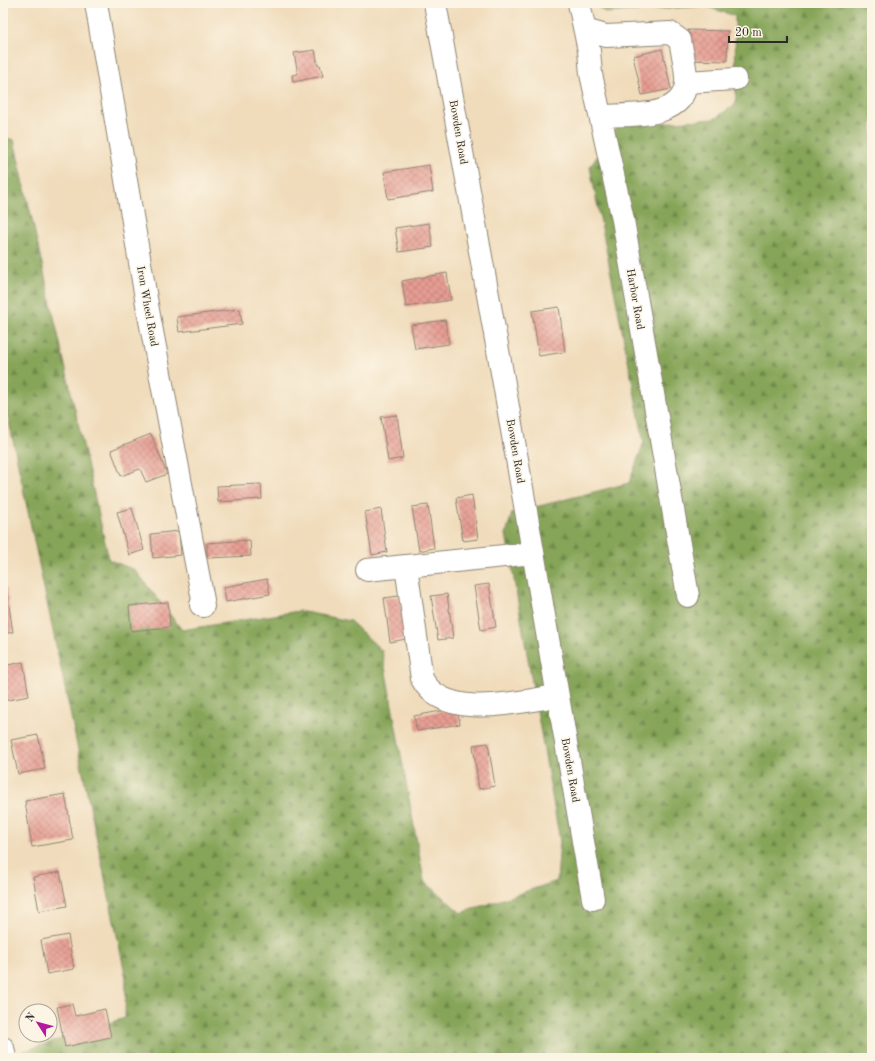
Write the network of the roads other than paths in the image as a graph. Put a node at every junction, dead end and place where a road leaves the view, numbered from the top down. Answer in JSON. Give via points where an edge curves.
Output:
{"nodes":[{"id":1,"x":96,"y":3,"type":"edge"},
{"id":2,"x":435,"y":3,"type":"edge"},
{"id":3,"x":579,"y":3,"type":"edge"},
{"id":4,"x":584,"y":30,"type":"junction"},
{"id":5,"x":736,"y":79,"type":"dead end"},
{"id":6,"x":686,"y":82,"type":"junction"},
{"id":7,"x":600,"y":116,"type":"junction"},
{"id":8,"x":533,"y":553,"type":"junction"},
{"id":9,"x":406,"y":566,"type":"junction"},
{"id":10,"x":367,"y":570,"type":"dead end"},
{"id":11,"x":688,"y":596,"type":"dead end"},
{"id":12,"x":202,"y":606,"type":"dead end"},
{"id":13,"x":558,"y":696,"type":"junction"},
{"id":14,"x":593,"y":899,"type":"dead end"},
{"id":15,"x":3,"y":1048,"type":"edge"},
{"id":16,"x":5,"y":1058,"type":"edge"}],
"edges":[{"from":1,"to":12,"type":"street","name":"Iron Wheel Road","via":[[148,310],[203,600]]},
{"from":2,"to":8,"type":"street","name":"Bowden Road"},
{"from":3,"to":4,"type":"street","name":"Harbor Road"},
{"from":4,"to":6,"type":"street","via":[[606,36],[670,33],[677,36],[680,40]]},
{"from":4,"to":7,"type":"street","name":"Harbor Road"},
{"from":5,"to":6,"type":"street"},
{"from":6,"to":7,"type":"street","via":[[682,98],[673,106],[661,111]]},
{"from":7,"to":11,"type":"street","name":"Harbor Road","via":[[623,220]]},
{"from":8,"to":9,"type":"street"},
{"from":8,"to":13,"type":"street","name":"Bowden Road"},
{"from":9,"to":10,"type":"street"},
{"from":9,"to":13,"type":"street","via":[[422,679],[426,688],[447,701],[477,706]]},
{"from":13,"to":14,"type":"street","name":"Bowden Road"},
{"from":15,"to":16,"type":"street"}]}
